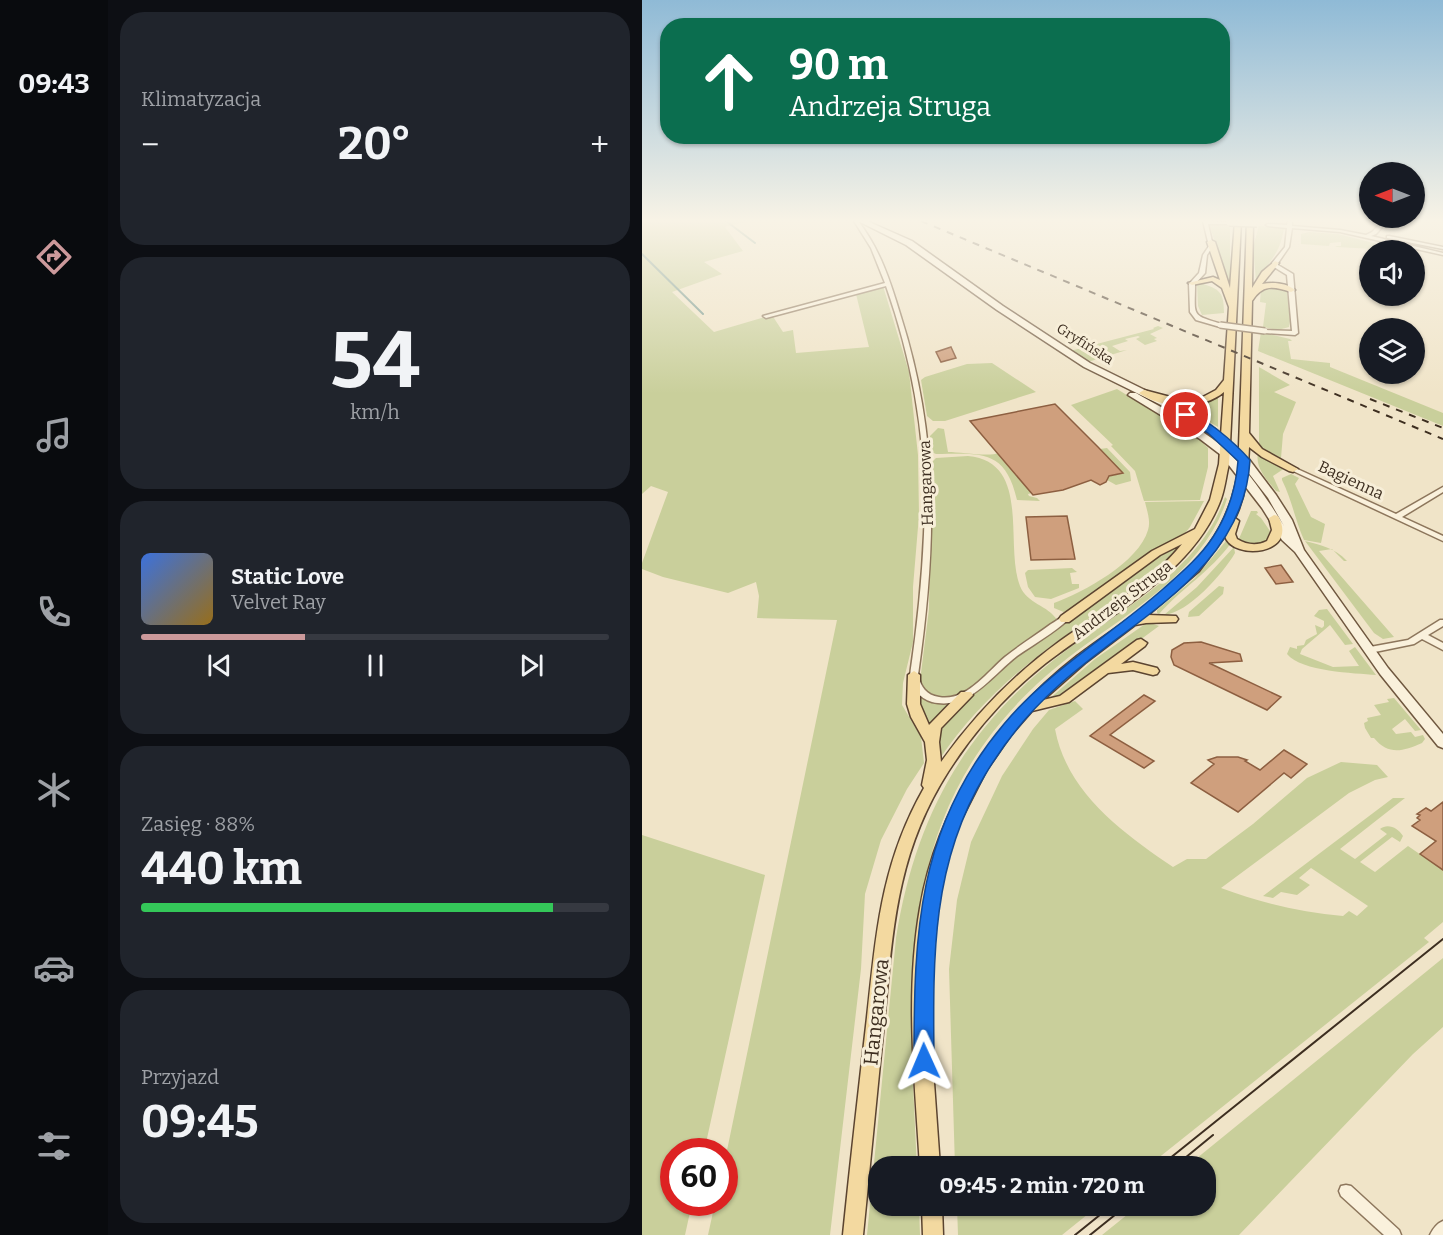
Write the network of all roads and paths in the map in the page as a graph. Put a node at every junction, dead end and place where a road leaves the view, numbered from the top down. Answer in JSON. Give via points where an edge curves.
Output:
{"nodes":[{"id":1,"x":886,"y":279,"type":"edge"},
{"id":2,"x":959,"y":279,"type":"edge"},
{"id":3,"x":1196,"y":279,"type":"edge"},
{"id":4,"x":1213,"y":279,"type":"joint"},
{"id":5,"x":1223,"y":279,"type":"edge"},
{"id":6,"x":1233,"y":279,"type":"edge"},
{"id":7,"x":1249,"y":279,"type":"edge"},
{"id":8,"x":1263,"y":279,"type":"edge"},
{"id":9,"x":1290,"y":279,"type":"edge"},
{"id":10,"x":1192,"y":283,"type":"junction"},
{"id":11,"x":888,"y":284,"type":"junction"},
{"id":12,"x":1225,"y":286,"type":"junction"},
{"id":13,"x":1254,"y":290,"type":"junction"},
{"id":14,"x":1291,"y":290,"type":"junction"},
{"id":15,"x":1248,"y":301,"type":"junction"},
{"id":16,"x":1233,"y":309,"type":"junction"},
{"id":17,"x":766,"y":316,"type":"dead end"},
{"id":18,"x":1110,"y":378,"type":"junction"},
{"id":19,"x":1228,"y":381,"type":"junction"},
{"id":20,"x":1143,"y":393,"type":"junction"},
{"id":21,"x":1245,"y":434,"type":"junction"},
{"id":22,"x":1225,"y":447,"type":"junction"},
{"id":23,"x":1244,"y":460,"type":"junction"},
{"id":24,"x":1293,"y":469,"type":"joint"},
{"id":25,"x":1243,"y":474,"type":"junction"},
{"id":26,"x":1443,"y":489,"type":"edge"},
{"id":27,"x":1238,"y":500,"type":"junction"},
{"id":28,"x":1397,"y":517,"type":"junction"},
{"id":29,"x":1274,"y":518,"type":"junction"},
{"id":30,"x":1201,"y":530,"type":"junction"},
{"id":31,"x":1443,"y":538,"type":"edge"},
{"id":32,"x":1299,"y":550,"type":"junction"},
{"id":33,"x":1065,"y":619,"type":"joint"},
{"id":34,"x":1172,"y":619,"type":"dead end"},
{"id":35,"x":1443,"y":622,"type":"edge"},
{"id":36,"x":1130,"y":623,"type":"junction"},
{"id":37,"x":1422,"y":635,"type":"junction"},
{"id":38,"x":1141,"y":643,"type":"dead end"},
{"id":39,"x":1443,"y":647,"type":"edge"},
{"id":40,"x":1370,"y":650,"type":"junction"},
{"id":41,"x":1104,"y":670,"type":"junction"},
{"id":42,"x":1153,"y":671,"type":"dead end"},
{"id":43,"x":914,"y":675,"type":"junction"},
{"id":44,"x":966,"y":696,"type":"junction"},
{"id":45,"x":1026,"y":708,"type":"junction"},
{"id":46,"x":932,"y":742,"type":"junction"},
{"id":47,"x":1443,"y":743,"type":"edge"},
{"id":48,"x":927,"y":795,"type":"junction"},
{"id":49,"x":929,"y":1156,"type":"edge"},
{"id":50,"x":1346,"y":1191,"type":"dead end"},
{"id":51,"x":932,"y":1216,"type":"edge"},
{"id":52,"x":1443,"y":1228,"type":"edge"},
{"id":53,"x":853,"y":1235,"type":"edge"},
{"id":54,"x":933,"y":1235,"type":"edge"},
{"id":55,"x":1394,"y":1235,"type":"edge"},
{"id":56,"x":1437,"y":1235,"type":"edge"}],
"edges":[{"from":1,"to":11,"type":"street","name":"Hangarowa"},
{"from":2,"to":18,"type":"street","name":"Gryfińska"},
{"from":3,"to":10,"type":"street"},
{"from":4,"to":10,"type":"main road"},
{"from":4,"to":12,"type":"main road"},
{"from":5,"to":12,"type":"main road"},
{"from":6,"to":16,"type":"main road","name":"Andrzeja Struga"},
{"from":7,"to":15,"type":"main road","name":"Andrzeja Struga"},
{"from":8,"to":13,"type":"main road"},
{"from":9,"to":14,"type":"street"},
{"from":10,"to":14,"type":"street","bridge":true,"via":[[1194,315],[1204,322],[1295,333]]},
{"from":11,"to":17,"type":"street"},
{"from":11,"to":43,"type":"street","name":"Hangarowa","via":[[913,362],[927,456],[927,578]]},
{"from":12,"to":16,"type":"main road"},
{"from":13,"to":14,"type":"main road","via":[[1271,285]]},
{"from":13,"to":15,"type":"main road"},
{"from":15,"to":21,"type":"main road","name":"Andrzeja Struga"},
{"from":16,"to":19,"type":"main road","name":"Andrzeja Struga"},
{"from":18,"to":20,"type":"street","name":"Gryfińska"},
{"from":18,"to":22,"type":"street","name":"Gryfińska"},
{"from":19,"to":20,"type":"main road","via":[[1214,397],[1194,403],[1171,402]]},
{"from":19,"to":22,"type":"main road","name":"Andrzeja Struga"},
{"from":20,"to":22,"type":"street","name":"Gryfińska","via":[[1195,420]]},
{"from":21,"to":23,"type":"main road","name":"Andrzeja Struga"},
{"from":21,"to":24,"type":"main road","via":[[1255,448]]},
{"from":22,"to":23,"type":"street","name":"Gryfińska"},
{"from":22,"to":25,"type":"street","name":"Gryfińska"},
{"from":22,"to":30,"type":"main road","name":"Andrzeja Struga","via":[[1220,490]]},
{"from":23,"to":25,"type":"main road","name":"Andrzeja Struga"},
{"from":23,"to":32,"type":"street","name":"Gryfińska","via":[[1283,513]]},
{"from":24,"to":28,"type":"street","name":"Bagienna"},
{"from":25,"to":27,"type":"main road","name":"Andrzeja Struga"},
{"from":25,"to":29,"type":"street","name":"Gryfińska"},
{"from":26,"to":28,"type":"street","name":"Bagienna"},
{"from":27,"to":29,"type":"main road","via":[[1230,534],[1239,546],[1256,548],[1271,542],[1277,533]]},
{"from":27,"to":36,"type":"main road","name":"Andrzeja Struga","via":[[1224,531],[1204,558],[1179,584]]},
{"from":28,"to":31,"type":"street","name":"Bagienna"},
{"from":29,"to":32,"type":"street","name":"Gryfińska"},
{"from":30,"to":33,"type":"main road","via":[[1156,553]]},
{"from":30,"to":48,"type":"main road","name":"Andrzeja Struga","via":[[1159,575],[1052,653],[999,699],[958,746]]},
{"from":32,"to":40,"type":"street","name":"Gryfińska"},
{"from":33,"to":44,"type":"street"},
{"from":34,"to":36,"type":"main road"},
{"from":35,"to":37,"type":"street"},
{"from":36,"to":45,"type":"main road","name":"Andrzeja Struga","via":[[1078,661]]},
{"from":37,"to":39,"type":"street"},
{"from":37,"to":40,"type":"street","via":[[1402,644]]},
{"from":38,"to":41,"type":"main road"},
{"from":40,"to":47,"type":"street","name":"Gryfińska"},
{"from":41,"to":42,"type":"main road","via":[[1127,666]]},
{"from":41,"to":45,"type":"main road","via":[[1064,699]]},
{"from":43,"to":44,"type":"street","via":[[919,690],[928,697],[942,701]]},
{"from":43,"to":46,"type":"main road","via":[[912,706]]},
{"from":44,"to":46,"type":"main road","via":[[935,727]]},
{"from":45,"to":49,"type":"main road","name":"Andrzeja Struga","via":[[994,749],[961,803],[945,841],[929,909],[923,1014]]},
{"from":46,"to":48,"type":"main road","via":[[934,760]]},
{"from":48,"to":53,"type":"main road","name":"Hangarowa","via":[[897,864],[885,929]]},
{"from":50,"to":55,"type":"street"},
{"from":51,"to":54,"type":"main road"},
{"from":52,"to":56,"type":"street"}]}
